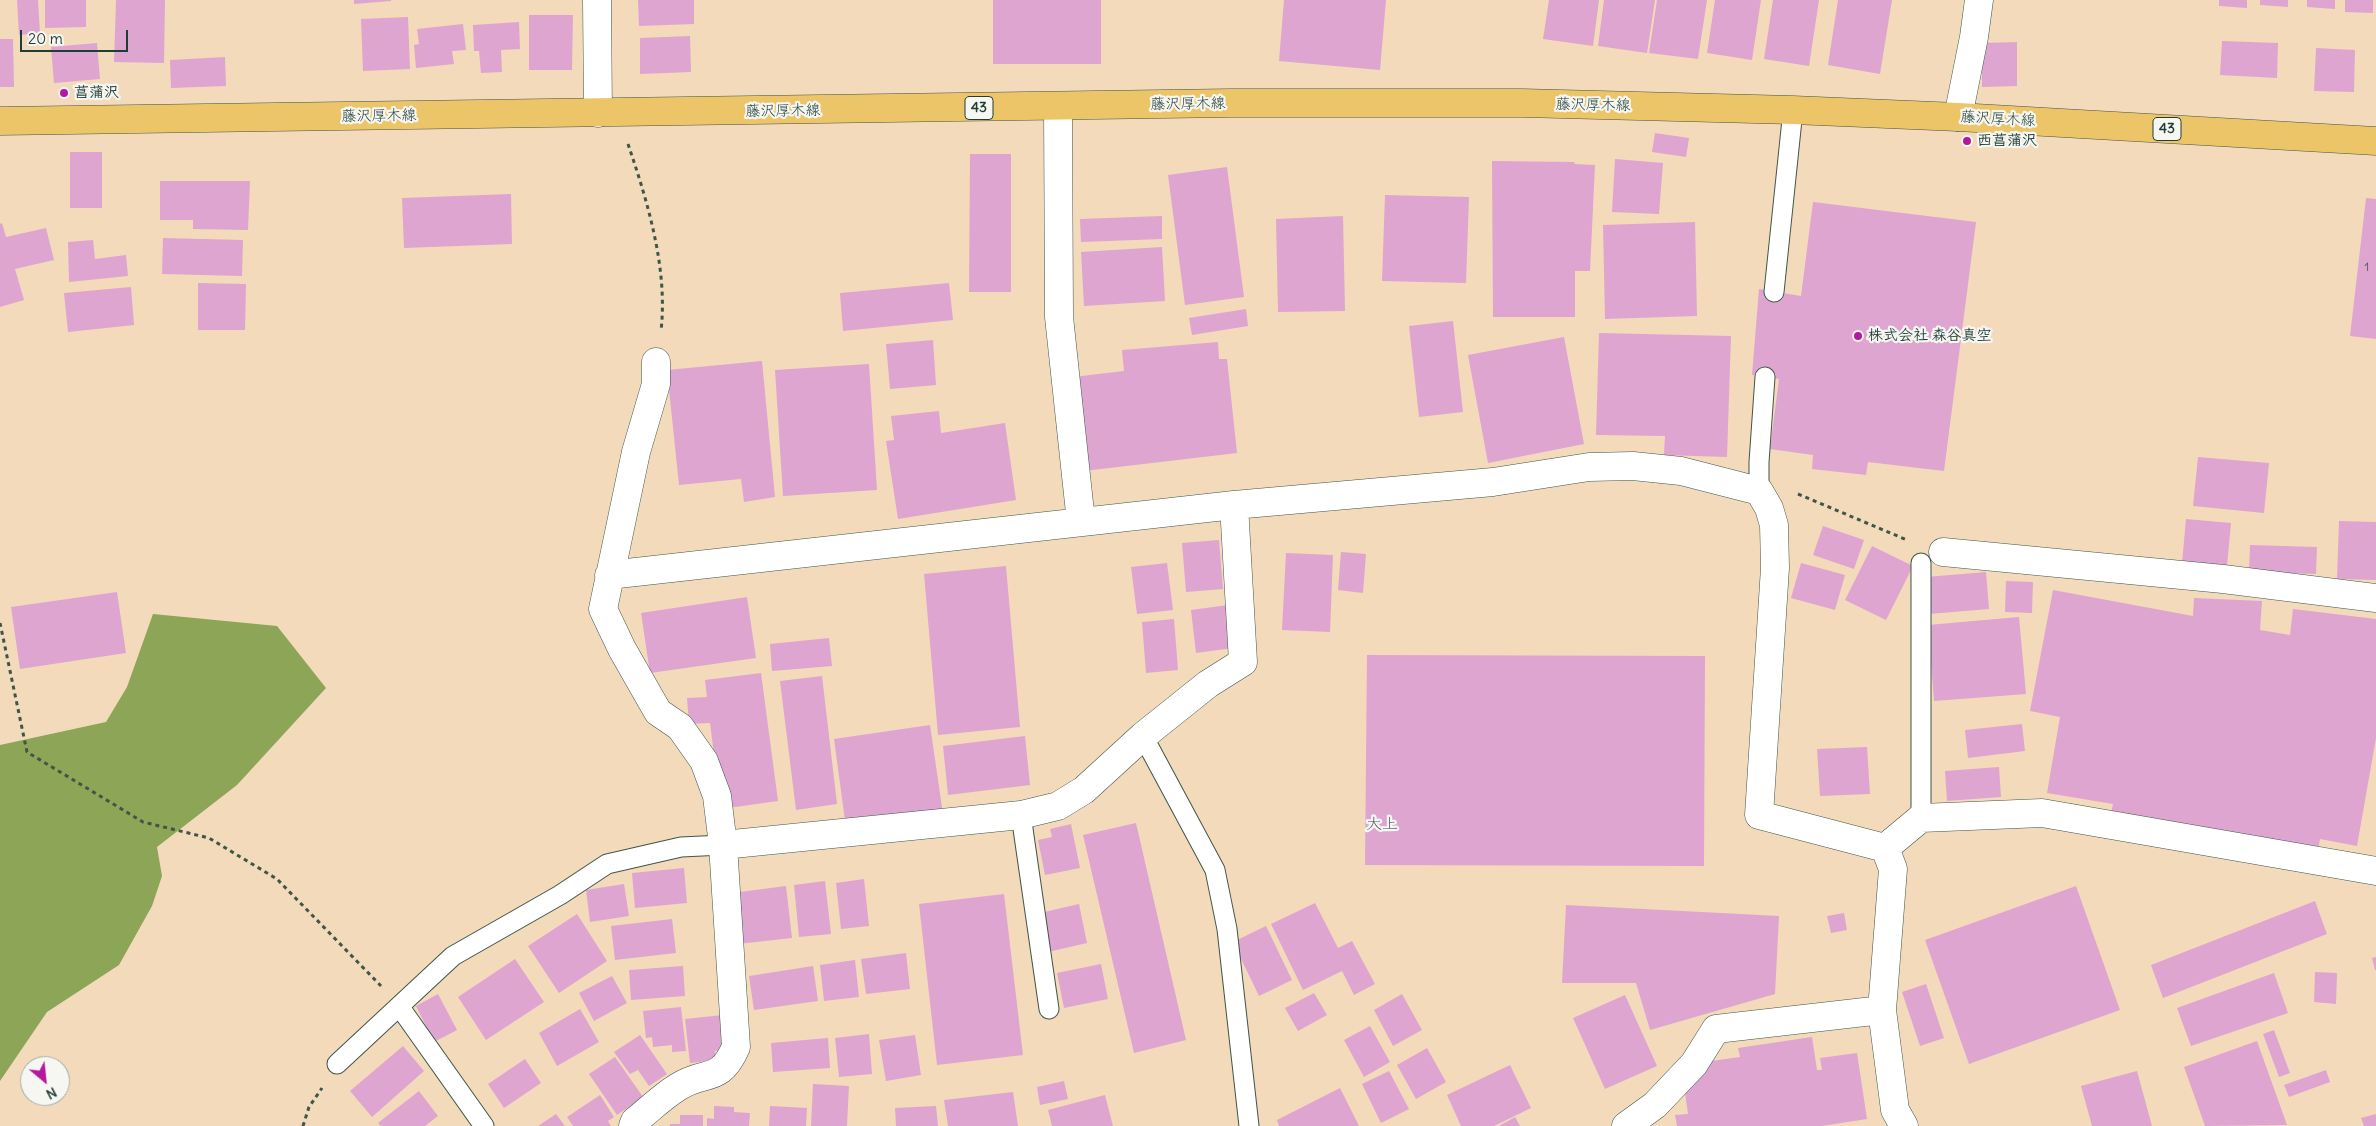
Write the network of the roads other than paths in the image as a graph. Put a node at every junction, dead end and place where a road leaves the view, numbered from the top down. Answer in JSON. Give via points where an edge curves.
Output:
{"nodes":[{"id":1,"x":597,"y":0,"type":"edge"},
{"id":2,"x":1980,"y":0,"type":"edge"},
{"id":3,"x":1058,"y":107,"type":"junction"},
{"id":4,"x":1792,"y":110,"type":"junction"},
{"id":5,"x":607,"y":113,"type":"junction"},
{"id":6,"x":1958,"y":117,"type":"junction"},
{"id":7,"x":0,"y":121,"type":"edge"},
{"id":8,"x":2376,"y":141,"type":"edge"},
{"id":9,"x":1774,"y":292,"type":"dead end"},
{"id":10,"x":656,"y":362,"type":"road end"},
{"id":11,"x":1765,"y":377,"type":"dead end"},
{"id":12,"x":1759,"y":491,"type":"junction"},
{"id":13,"x":1234,"y":505,"type":"junction"},
{"id":14,"x":1081,"y":522,"type":"junction"},
{"id":15,"x":1932,"y":557,"type":"joint"},
{"id":16,"x":609,"y":575,"type":"junction"},
{"id":17,"x":2376,"y":598,"type":"edge"},
{"id":18,"x":1142,"y":736,"type":"junction"},
{"id":19,"x":1022,"y":815,"type":"junction"},
{"id":20,"x":1920,"y":818,"type":"junction"},
{"id":21,"x":723,"y":845,"type":"junction"},
{"id":22,"x":1885,"y":848,"type":"junction"},
{"id":23,"x":2376,"y":871,"type":"edge"},
{"id":24,"x":399,"y":1006,"type":"junction"},
{"id":25,"x":1049,"y":1008,"type":"dead end"},
{"id":26,"x":1882,"y":1010,"type":"junction"},
{"id":27,"x":337,"y":1064,"type":"road end"},
{"id":28,"x":484,"y":1126,"type":"edge"},
{"id":29,"x":633,"y":1126,"type":"edge"},
{"id":30,"x":1249,"y":1126,"type":"edge"},
{"id":31,"x":1626,"y":1126,"type":"edge"},
{"id":32,"x":1904,"y":1126,"type":"edge"}],
"edges":[{"from":1,"to":5,"type":"street"},
{"from":2,"to":6,"type":"street"},
{"from":3,"to":4,"type":"main road","name":"藤沢厚木線","number":"43","via":[[1231,103],[1522,103]]},
{"from":3,"to":5,"type":"main road","name":"藤沢厚木線","number":"43"},
{"from":3,"to":14,"type":"street","via":[[1059,317]]},
{"from":4,"to":6,"type":"main road","name":"藤沢厚木線","number":"43"},
{"from":4,"to":9,"type":"lane"},
{"from":5,"to":7,"type":"main road","name":"藤沢厚木線","number":"43"},
{"from":6,"to":8,"type":"main road","name":"藤沢厚木線","number":"43"},
{"from":10,"to":16,"type":"street","via":[[656,384],[636,452]]},
{"from":11,"to":12,"type":"lane","via":[[1758,462]]},
{"from":12,"to":13,"type":"street","via":[[1681,471],[1633,466],[1590,467],[1493,482]]},
{"from":12,"to":22,"type":"street","via":[[1770,508],[1774,525],[1775,568],[1759,815]]},
{"from":13,"to":14,"type":"street"},
{"from":13,"to":18,"type":"street","via":[[1243,662],[1208,684]]},
{"from":14,"to":16,"type":"street"},
{"from":15,"to":17,"type":"street","via":[[2223,579]]},
{"from":15,"to":20,"type":"lane"},
{"from":16,"to":21,"type":"street","via":[[603,609],[658,712],[680,728],[704,761],[717,796]]},
{"from":18,"to":19,"type":"street","via":[[1084,790],[1058,806]]},
{"from":18,"to":30,"type":"lane","via":[[1215,870],[1227,929]]},
{"from":19,"to":21,"type":"street"},
{"from":19,"to":25,"type":"lane"},
{"from":20,"to":22,"type":"street"},
{"from":20,"to":23,"type":"street","via":[[2042,813]]},
{"from":21,"to":24,"type":"lane","via":[[681,847],[607,864],[560,895],[453,956]]},
{"from":21,"to":29,"type":"street","via":[[736,1047],[729,1064],[714,1074],[680,1086],[635,1121]]},
{"from":22,"to":26,"type":"street","via":[[1893,869]]},
{"from":24,"to":27,"type":"lane"},
{"from":24,"to":28,"type":"lane"},
{"from":26,"to":31,"type":"street","via":[[1716,1029],[1694,1064],[1655,1105]]},
{"from":26,"to":32,"type":"street","via":[[1895,1110]]}]}
